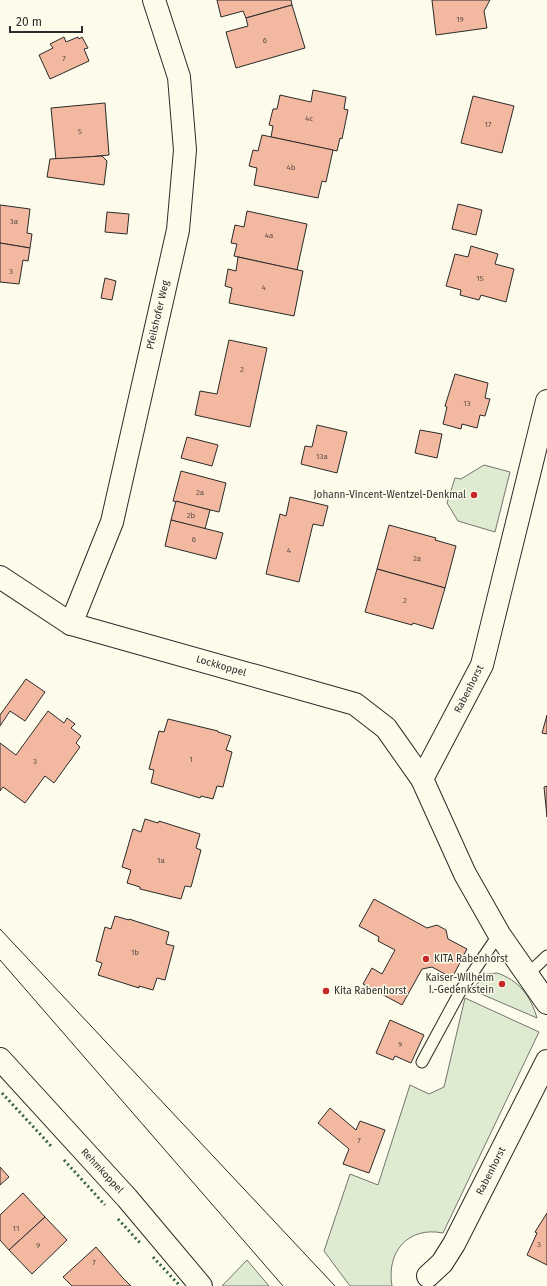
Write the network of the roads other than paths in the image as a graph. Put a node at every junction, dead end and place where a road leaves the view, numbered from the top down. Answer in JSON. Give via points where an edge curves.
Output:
{"nodes":[{"id":1,"x":154,"y":0,"type":"edge"},
{"id":2,"x":547,"y":401,"type":"edge"},
{"id":3,"x":0,"y":577,"type":"edge"},
{"id":4,"x":71,"y":624,"type":"junction"},
{"id":5,"x":422,"y":779,"type":"junction"},
{"id":6,"x":498,"y":934,"type":"junction"},
{"id":7,"x":547,"y":956,"type":"edge"},
{"id":8,"x":527,"y":975,"type":"junction"},
{"id":9,"x":547,"y":1003,"type":"edge"},
{"id":10,"x":0,"y":1059,"type":"edge"},
{"id":11,"x":547,"y":1061,"type":"edge"},
{"id":12,"x":422,"y":1062,"type":"dead end"},
{"id":13,"x":428,"y":1276,"type":"dead end"},
{"id":14,"x":201,"y":1286,"type":"edge"}],
"edges":[{"from":1,"to":4,"type":"street","name":"Pfeilshofer Weg","via":[[179,77],[185,150],[178,230],[112,522]]},
{"from":2,"to":5,"type":"street","name":"Rabenhorst","via":[[482,665]]},
{"from":3,"to":4,"type":"street","name":"Lockkoppel"},
{"from":4,"to":5,"type":"street","name":"Lockkoppel","via":[[355,704],[386,728]]},
{"from":5,"to":6,"type":"street","via":[[465,874]]},
{"from":6,"to":8,"type":"street"},
{"from":6,"to":12,"type":"lane","via":[[461,990]]},
{"from":7,"to":8,"type":"lane"},
{"from":8,"to":9,"type":"street"},
{"from":10,"to":14,"type":"street","name":"Rehmkoppel","via":[[127,1198]]},
{"from":11,"to":13,"type":"street","name":"Rabenhorst","via":[[454,1244],[442,1264]]}]}
